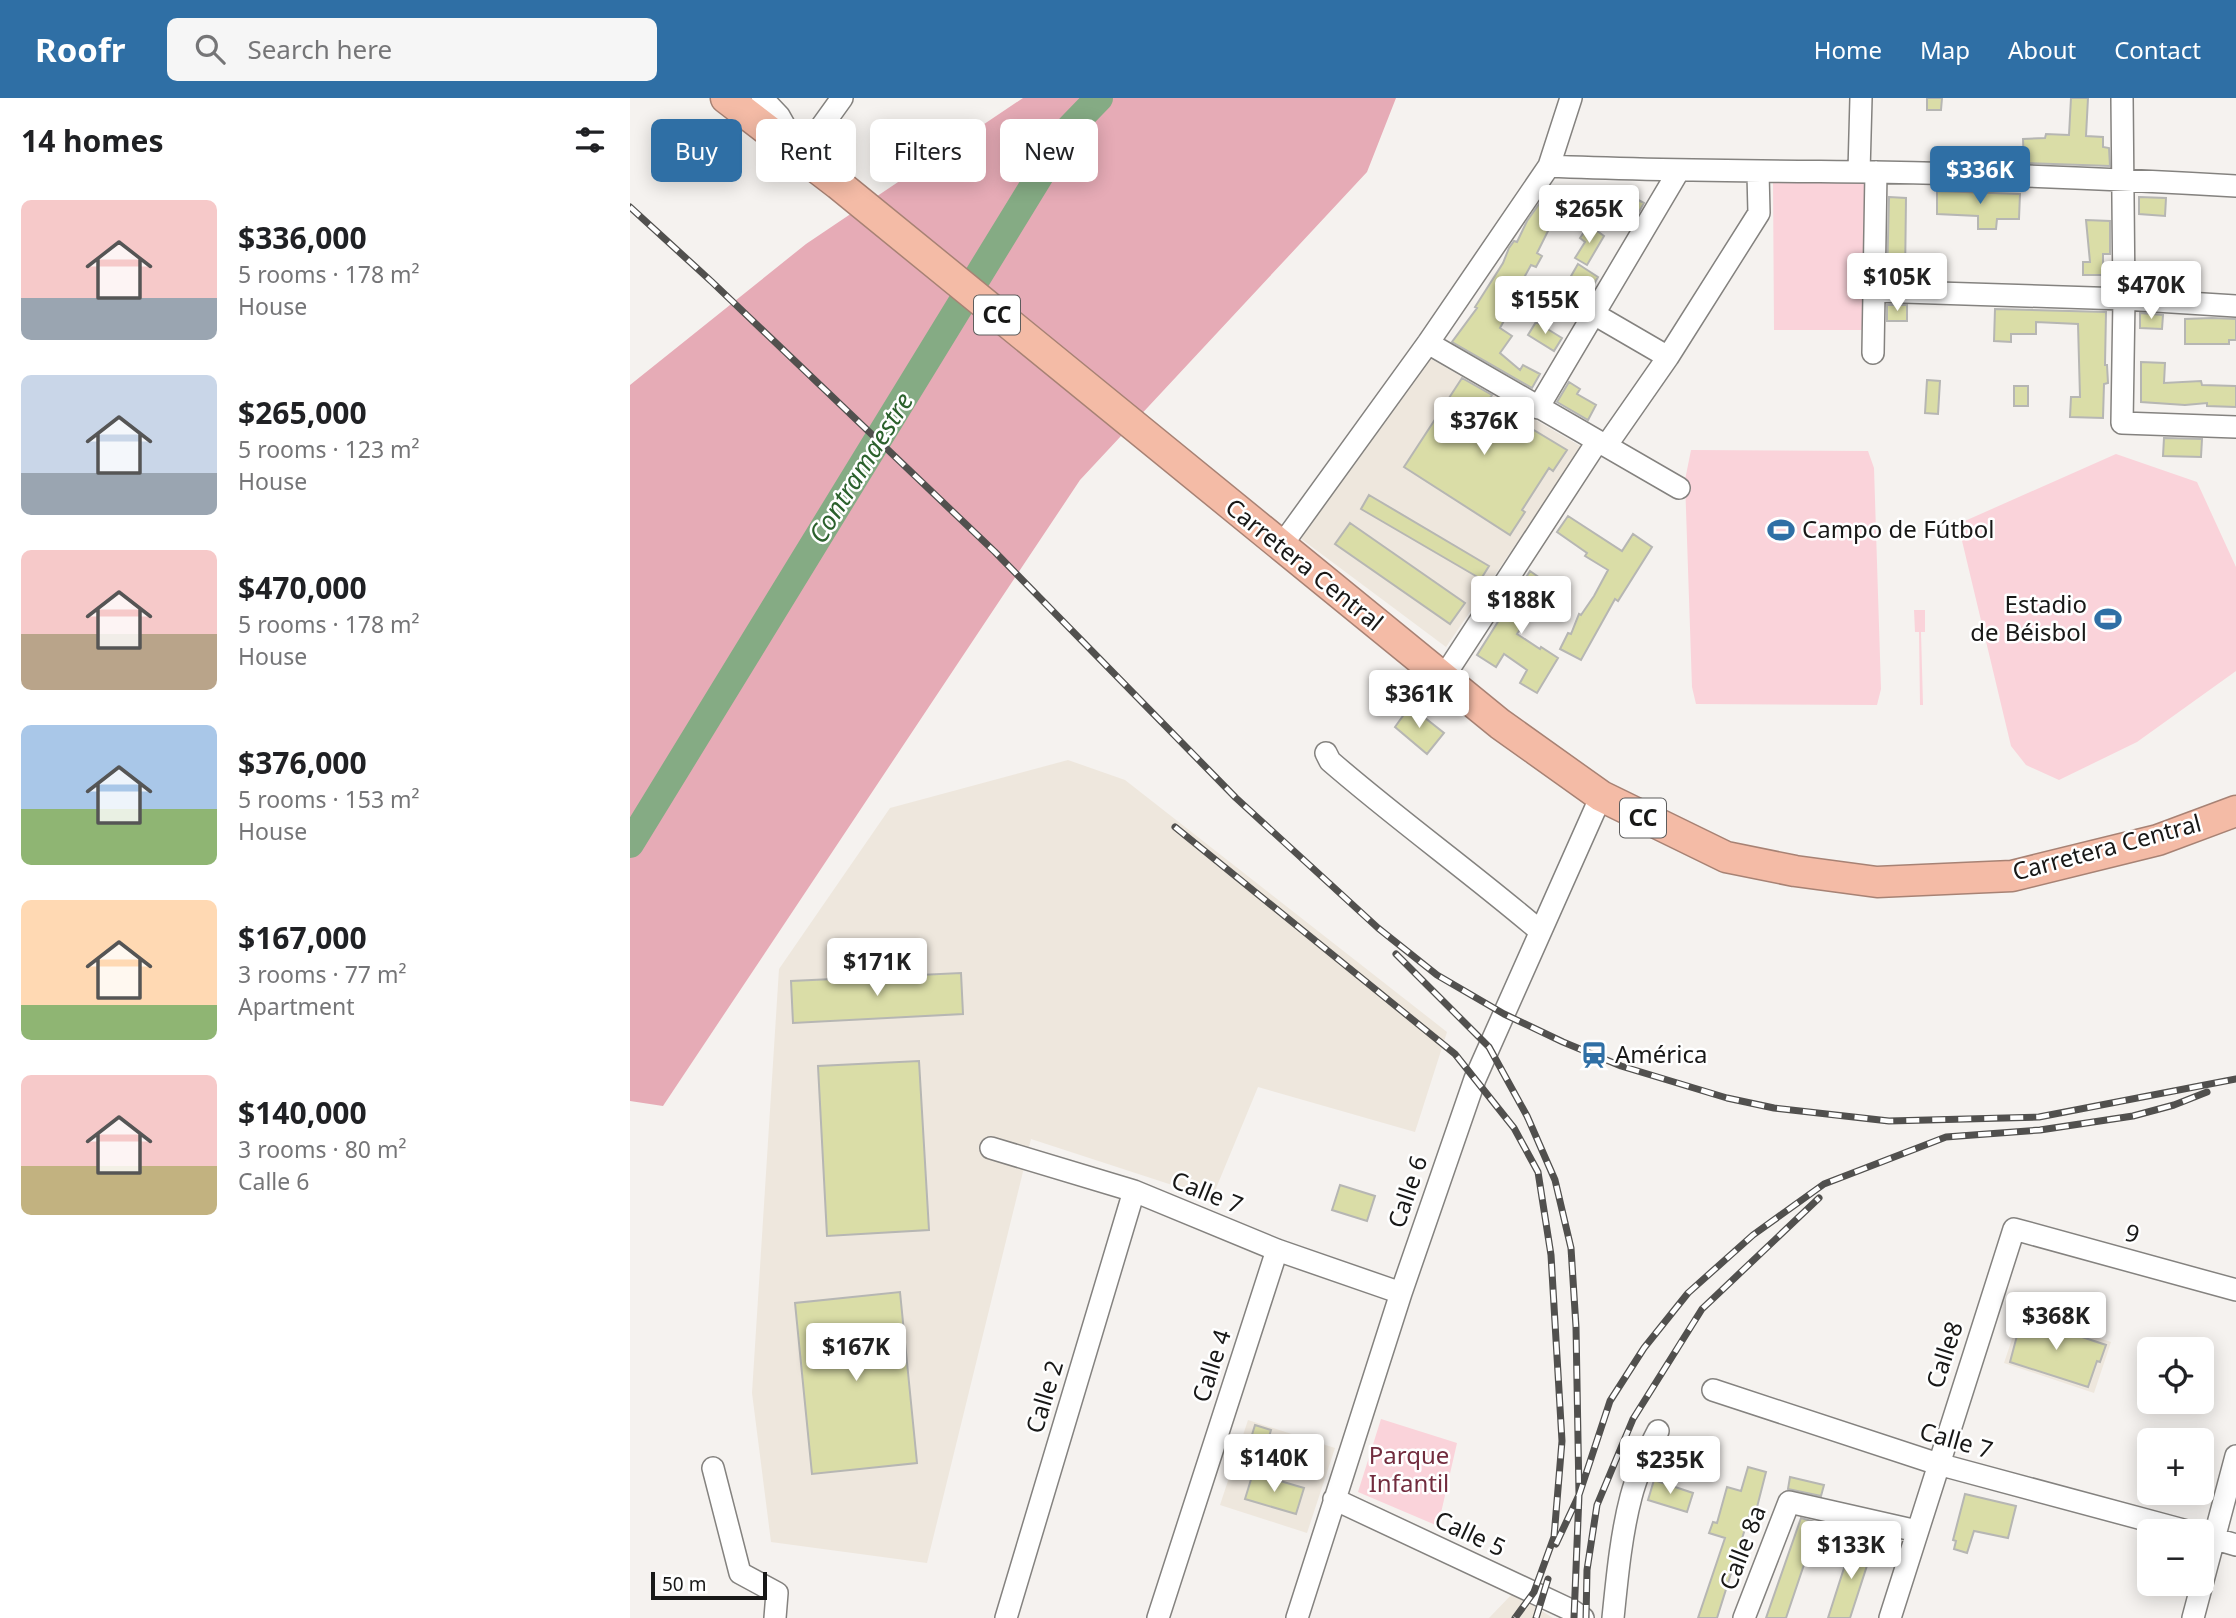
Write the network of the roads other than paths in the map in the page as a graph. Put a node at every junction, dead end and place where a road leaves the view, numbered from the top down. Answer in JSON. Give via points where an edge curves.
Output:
{"nodes":[{"id":1,"x":726,"y":98,"type":"edge"},
{"id":2,"x":762,"y":98,"type":"edge"},
{"id":3,"x":842,"y":98,"type":"edge"},
{"id":4,"x":1571,"y":98,"type":"edge"},
{"id":5,"x":1861,"y":98,"type":"edge"},
{"id":6,"x":2122,"y":98,"type":"edge"},
{"id":7,"x":781,"y":119,"type":"edge"},
{"id":8,"x":827,"y":119,"type":"edge"},
{"id":9,"x":756,"y":121,"type":"edge"},
{"id":10,"x":1549,"y":166,"type":"junction"},
{"id":11,"x":1678,"y":172,"type":"junction"},
{"id":12,"x":1867,"y":172,"type":"junction"},
{"id":13,"x":1758,"y":173,"type":"junction"},
{"id":14,"x":2123,"y":179,"type":"junction"},
{"id":15,"x":835,"y":182,"type":"edge"},
{"id":16,"x":2236,"y":186,"type":"edge"},
{"id":17,"x":1874,"y":291,"type":"junction"},
{"id":18,"x":2124,"y":299,"type":"junction"},
{"id":19,"x":2236,"y":306,"type":"edge"},
{"id":20,"x":1594,"y":314,"type":"junction"},
{"id":21,"x":1428,"y":342,"type":"junction"},
{"id":22,"x":1872,"y":353,"type":"dead end"},
{"id":23,"x":1668,"y":357,"type":"junction"},
{"id":24,"x":1538,"y":408,"type":"junction"},
{"id":25,"x":2236,"y":427,"type":"edge"},
{"id":26,"x":1601,"y":444,"type":"junction"},
{"id":27,"x":1679,"y":488,"type":"dead end"},
{"id":28,"x":1281,"y":546,"type":"junction"},
{"id":29,"x":1443,"y":678,"type":"junction"},
{"id":30,"x":1326,"y":754,"type":"dead end"},
{"id":31,"x":1601,"y":796,"type":"junction"},
{"id":32,"x":2236,"y":811,"type":"edge"},
{"id":33,"x":1540,"y":931,"type":"junction"},
{"id":34,"x":991,"y":1148,"type":"dead end"},
{"id":35,"x":1134,"y":1191,"type":"junction"},
{"id":36,"x":2014,"y":1229,"type":"joint"},
{"id":37,"x":1277,"y":1250,"type":"junction"},
{"id":38,"x":2236,"y":1290,"type":"edge"},
{"id":39,"x":1401,"y":1293,"type":"junction"},
{"id":40,"x":1713,"y":1390,"type":"dead end"},
{"id":41,"x":1658,"y":1431,"type":"dead end"},
{"id":42,"x":2236,"y":1456,"type":"edge"},
{"id":43,"x":1938,"y":1464,"type":"junction"},
{"id":44,"x":713,"y":1468,"type":"dead end"},
{"id":45,"x":1334,"y":1499,"type":"junction"},
{"id":46,"x":2142,"y":1519,"type":"edge"},
{"id":47,"x":2213,"y":1519,"type":"edge"},
{"id":48,"x":1917,"y":1531,"type":"junction"},
{"id":49,"x":2214,"y":1539,"type":"edge"},
{"id":50,"x":2236,"y":1545,"type":"edge"},
{"id":51,"x":2197,"y":1596,"type":"edge"},
{"id":52,"x":775,"y":1618,"type":"edge"},
{"id":53,"x":1006,"y":1618,"type":"edge"},
{"id":54,"x":1158,"y":1618,"type":"edge"},
{"id":55,"x":1297,"y":1618,"type":"edge"},
{"id":56,"x":1583,"y":1618,"type":"edge"},
{"id":57,"x":1613,"y":1618,"type":"edge"},
{"id":58,"x":1744,"y":1618,"type":"edge"},
{"id":59,"x":1890,"y":1618,"type":"edge"},
{"id":60,"x":2193,"y":1618,"type":"edge"}],
"edges":[{"from":1,"to":9,"type":"highway","name":"Carretera Central","number":"CC"},
{"from":2,"to":7,"type":"street"},
{"from":3,"to":8,"type":"street"},
{"from":4,"to":10,"type":"street"},
{"from":5,"to":12,"type":"street"},
{"from":6,"to":14,"type":"street"},
{"from":10,"to":11,"type":"street"},
{"from":10,"to":21,"type":"street"},
{"from":11,"to":13,"type":"street"},
{"from":11,"to":20,"type":"street"},
{"from":12,"to":13,"type":"street"},
{"from":12,"to":14,"type":"street"},
{"from":12,"to":17,"type":"street"},
{"from":13,"to":23,"type":"street","via":[[1759,214]]},
{"from":14,"to":16,"type":"street"},
{"from":14,"to":18,"type":"street"},
{"from":15,"to":28,"type":"highway","name":"Carretera Central","number":"CC"},
{"from":17,"to":18,"type":"street"},
{"from":17,"to":22,"type":"street"},
{"from":18,"to":19,"type":"street"},
{"from":18,"to":25,"type":"street","via":[[2122,423]]},
{"from":20,"to":23,"type":"street"},
{"from":20,"to":24,"type":"street"},
{"from":21,"to":24,"type":"street"},
{"from":21,"to":28,"type":"street"},
{"from":23,"to":26,"type":"street"},
{"from":24,"to":26,"type":"street"},
{"from":26,"to":27,"type":"street"},
{"from":26,"to":29,"type":"street"},
{"from":28,"to":29,"type":"highway","name":"Carretera Central","number":"CC"},
{"from":29,"to":31,"type":"highway","name":"Carretera Central","number":"CC"},
{"from":30,"to":33,"type":"street","via":[[1392,814]]},
{"from":31,"to":32,"type":"highway","name":"Carretera Central","number":"CC","via":[[1726,857],[1877,882],[2012,876],[2158,840]]},
{"from":31,"to":33,"type":"street","name":"Calle 6"},
{"from":33,"to":39,"type":"street","name":"Calle 6","via":[[1475,1079]]},
{"from":34,"to":35,"type":"street","name":"Calle 7"},
{"from":35,"to":37,"type":"street","name":"Calle 7"},
{"from":35,"to":53,"type":"street","name":"Calle 2"},
{"from":36,"to":38,"type":"street","name":"9"},
{"from":36,"to":43,"type":"street","name":"Calle8"},
{"from":37,"to":39,"type":"street","name":"Calle 7"},
{"from":37,"to":54,"type":"street","name":"Calle 4"},
{"from":39,"to":45,"type":"street","name":"Calle 6"},
{"from":40,"to":43,"type":"street","name":"Calle 7"},
{"from":41,"to":57,"type":"street","via":[[1631,1498]]},
{"from":42,"to":47,"type":"street"},
{"from":43,"to":46,"type":"street","name":"Calle 7"},
{"from":43,"to":48,"type":"street","name":"Calle8"},
{"from":44,"to":52,"type":"street","via":[[740,1573],[777,1593]]},
{"from":45,"to":55,"type":"street","name":"Calle 6"},
{"from":45,"to":56,"type":"street","name":"Calle 5"},
{"from":48,"to":58,"type":"street","name":"Calle 8a","via":[[1789,1502]]},
{"from":48,"to":59,"type":"street","name":"Calle8"},
{"from":49,"to":50,"type":"street"},
{"from":51,"to":60,"type":"street"}]}
